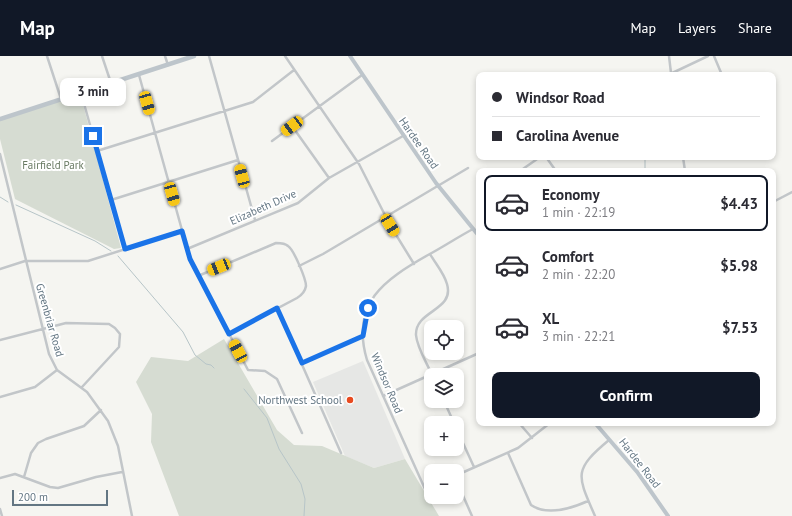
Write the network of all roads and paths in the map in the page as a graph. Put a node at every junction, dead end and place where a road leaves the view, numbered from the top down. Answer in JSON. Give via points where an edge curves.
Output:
{"nodes":[{"id":1,"x":47,"y":56,"type":"edge"},
{"id":2,"x":102,"y":56,"type":"edge"},
{"id":3,"x":164,"y":56,"type":"edge"},
{"id":4,"x":194,"y":56,"type":"edge"},
{"id":5,"x":209,"y":56,"type":"edge"},
{"id":6,"x":285,"y":56,"type":"edge"},
{"id":7,"x":350,"y":56,"type":"edge"},
{"id":8,"x":668,"y":56,"type":"edge"},
{"id":9,"x":708,"y":56,"type":"edge"},
{"id":10,"x":714,"y":56,"type":"edge"},
{"id":11,"x":168,"y":65,"type":"junction"},
{"id":12,"x":294,"y":70,"type":"junction"},
{"id":13,"x":672,"y":72,"type":"edge"},
{"id":14,"x":676,"y":72,"type":"edge"},
{"id":15,"x":721,"y":72,"type":"edge"},
{"id":16,"x":138,"y":74,"type":"junction"},
{"id":17,"x":362,"y":75,"type":"junction"},
{"id":18,"x":111,"y":83,"type":"junction"},
{"id":19,"x":81,"y":93,"type":"junction"},
{"id":20,"x":61,"y":99,"type":"junction"},
{"id":21,"x":319,"y":106,"type":"junction"},
{"id":22,"x":224,"y":110,"type":"junction"},
{"id":23,"x":0,"y":119,"type":"edge"},
{"id":24,"x":292,"y":126,"type":"junction"},
{"id":25,"x":155,"y":132,"type":"junction"},
{"id":26,"x":403,"y":136,"type":"junction"},
{"id":27,"x":272,"y":141,"type":"dead end"},
{"id":28,"x":97,"y":151,"type":"junction"},
{"id":29,"x":0,"y":154,"type":"edge"},
{"id":30,"x":238,"y":160,"type":"junction"},
{"id":31,"x":536,"y":160,"type":"edge"},
{"id":32,"x":357,"y":161,"type":"junction"},
{"id":33,"x":468,"y":168,"type":"dead end"},
{"id":34,"x":524,"y":168,"type":"edge"},
{"id":35,"x":328,"y":178,"type":"junction"},
{"id":36,"x":168,"y":182,"type":"junction"},
{"id":37,"x":438,"y":186,"type":"junction"},
{"id":38,"x":792,"y":192,"type":"edge"},
{"id":39,"x":111,"y":200,"type":"junction"},
{"id":40,"x":776,"y":200,"type":"edge"},
{"id":41,"x":386,"y":217,"type":"junction"},
{"id":42,"x":255,"y":220,"type":"junction"},
{"id":43,"x":473,"y":228,"type":"junction"},
{"id":44,"x":182,"y":231,"type":"junction"},
{"id":45,"x":476,"y":232,"type":"edge"},
{"id":46,"x":187,"y":248,"type":"junction"},
{"id":47,"x":125,"y":249,"type":"junction"},
{"id":48,"x":430,"y":254,"type":"junction"},
{"id":49,"x":26,"y":262,"type":"junction"},
{"id":50,"x":414,"y":264,"type":"junction"},
{"id":51,"x":299,"y":266,"type":"junction"},
{"id":52,"x":0,"y":269,"type":"edge"},
{"id":53,"x":198,"y":276,"type":"junction"},
{"id":54,"x":277,"y":308,"type":"junction"},
{"id":55,"x":42,"y":329,"type":"junction"},
{"id":56,"x":229,"y":334,"type":"junction"},
{"id":57,"x":363,"y":336,"type":"junction"},
{"id":58,"x":0,"y":340,"type":"edge"},
{"id":59,"x":476,"y":354,"type":"edge"},
{"id":60,"x":302,"y":363,"type":"junction"},
{"id":61,"x":429,"y":368,"type":"edge"},
{"id":62,"x":447,"y":368,"type":"edge"},
{"id":63,"x":57,"y":370,"type":"junction"},
{"id":64,"x":424,"y":378,"type":"edge"},
{"id":65,"x":82,"y":387,"type":"junction"},
{"id":66,"x":383,"y":396,"type":"junction"},
{"id":67,"x":0,"y":397,"type":"edge"},
{"id":68,"x":101,"y":410,"type":"junction"},
{"id":69,"x":522,"y":426,"type":"edge"},
{"id":70,"x":546,"y":426,"type":"edge"},
{"id":71,"x":597,"y":426,"type":"edge"},
{"id":72,"x":302,"y":433,"type":"dead end"},
{"id":73,"x":532,"y":438,"type":"junction"},
{"id":74,"x":609,"y":440,"type":"junction"},
{"id":75,"x":464,"y":446,"type":"edge"},
{"id":76,"x":508,"y":453,"type":"junction"},
{"id":77,"x":341,"y":454,"type":"dead end"},
{"id":78,"x":474,"y":468,"type":"junction"},
{"id":79,"x":122,"y":472,"type":"junction"},
{"id":80,"x":464,"y":472,"type":"edge"},
{"id":81,"x":24,"y":477,"type":"junction"},
{"id":82,"x":0,"y":478,"type":"edge"},
{"id":83,"x":424,"y":487,"type":"edge"},
{"id":84,"x":464,"y":498,"type":"edge"},
{"id":85,"x":588,"y":501,"type":"junction"},
{"id":86,"x":0,"y":509,"type":"edge"},
{"id":87,"x":546,"y":515,"type":"dead end"},
{"id":88,"x":553,"y":515,"type":"dead end"},
{"id":89,"x":2,"y":516,"type":"edge"},
{"id":90,"x":132,"y":516,"type":"edge"},
{"id":91,"x":472,"y":516,"type":"edge"},
{"id":92,"x":595,"y":516,"type":"edge"},
{"id":93,"x":668,"y":516,"type":"edge"}],
"edges":[{"from":1,"to":20,"type":"street"},
{"from":2,"to":18,"type":"street"},
{"from":3,"to":11,"type":"street"},
{"from":4,"to":11,"type":"main road"},
{"from":5,"to":22,"type":"street"},
{"from":6,"to":12,"type":"street"},
{"from":7,"to":17,"type":"street","name":"Hardee Road"},
{"from":8,"to":13,"type":"street"},
{"from":9,"to":14,"type":"street"},
{"from":10,"to":15,"type":"street"},
{"from":11,"to":16,"type":"main road"},
{"from":12,"to":21,"type":"street"},
{"from":12,"to":22,"type":"street","via":[[253,102]]},
{"from":16,"to":18,"type":"main road"},
{"from":16,"to":25,"type":"street"},
{"from":17,"to":21,"type":"street"},
{"from":17,"to":26,"type":"street","name":"Hardee Road"},
{"from":18,"to":19,"type":"main road"},
{"from":19,"to":20,"type":"main road"},
{"from":19,"to":28,"type":"street"},
{"from":20,"to":23,"type":"main road"},
{"from":21,"to":24,"type":"street"},
{"from":21,"to":32,"type":"street"},
{"from":22,"to":25,"type":"street"},
{"from":22,"to":30,"type":"street"},
{"from":24,"to":27,"type":"street"},
{"from":24,"to":35,"type":"street"},
{"from":25,"to":28,"type":"street"},
{"from":25,"to":36,"type":"street"},
{"from":26,"to":32,"type":"street","name":"Elizabeth Drive"},
{"from":26,"to":37,"type":"street","name":"Hardee Road"},
{"from":28,"to":39,"type":"street"},
{"from":29,"to":49,"type":"street","name":"Greenbriar Road"},
{"from":30,"to":36,"type":"street"},
{"from":30,"to":42,"type":"street"},
{"from":31,"to":34,"type":"street"},
{"from":32,"to":35,"type":"street","name":"Elizabeth Drive"},
{"from":32,"to":41,"type":"street"},
{"from":33,"to":37,"type":"street"},
{"from":35,"to":42,"type":"street","name":"Elizabeth Drive","via":[[298,203]]},
{"from":36,"to":39,"type":"street"},
{"from":36,"to":44,"type":"street"},
{"from":37,"to":41,"type":"street"},
{"from":37,"to":43,"type":"street","name":"Hardee Road"},
{"from":38,"to":40,"type":"street"},
{"from":39,"to":47,"type":"street"},
{"from":41,"to":50,"type":"street"},
{"from":41,"to":51,"type":"street"},
{"from":42,"to":46,"type":"street","name":"Elizabeth Drive"},
{"from":43,"to":45,"type":"street","name":"Hardee Road"},
{"from":43,"to":48,"type":"street","name":"Windsor Road"},
{"from":44,"to":46,"type":"street"},
{"from":44,"to":47,"type":"street"},
{"from":46,"to":53,"type":"street"},
{"from":47,"to":49,"type":"street","via":[[85,262]]},
{"from":48,"to":50,"type":"street","name":"Windsor Road"},
{"from":48,"to":61,"type":"street","via":[[448,290],[443,304],[421,320],[416,331]]},
{"from":49,"to":52,"type":"street"},
{"from":49,"to":55,"type":"street","name":"Greenbriar Road"},
{"from":50,"to":57,"type":"street","name":"Windsor Road","via":[[392,277],[372,299]]},
{"from":51,"to":53,"type":"street","via":[[290,247],[276,243]]},
{"from":51,"to":54,"type":"street","via":[[305,280],[305,290],[301,296]]},
{"from":53,"to":56,"type":"street"},
{"from":54,"to":56,"type":"street"},
{"from":54,"to":60,"type":"street"},
{"from":55,"to":58,"type":"street"},
{"from":55,"to":63,"type":"street","name":"Greenbriar Road","via":[[49,354]]},
{"from":55,"to":65,"type":"street","via":[[72,323],[111,325],[117,330],[121,339],[118,349]]},
{"from":56,"to":72,"type":"street","via":[[248,370],[265,371],[277,379]]},
{"from":57,"to":60,"type":"street"},
{"from":57,"to":66,"type":"street","name":"Windsor Road","via":[[367,360]]},
{"from":59,"to":62,"type":"street"},
{"from":60,"to":77,"type":"street"},
{"from":63,"to":65,"type":"street","name":"Greenbriar Road"},
{"from":63,"to":67,"type":"street","via":[[35,387]]},
{"from":64,"to":66,"type":"street"},
{"from":65,"to":68,"type":"street","name":"Greenbriar Road"},
{"from":66,"to":83,"type":"street","name":"Windsor Road"},
{"from":68,"to":79,"type":"street","name":"Greenbriar Road","via":[[115,439]]},
{"from":68,"to":81,"type":"street","via":[[84,426],[38,443],[31,453]]},
{"from":69,"to":73,"type":"street"},
{"from":70,"to":73,"type":"street"},
{"from":71,"to":74,"type":"street","name":"Hardee Road"},
{"from":73,"to":76,"type":"street"},
{"from":74,"to":85,"type":"street","via":[[589,457],[583,467],[581,482]]},
{"from":74,"to":93,"type":"street","name":"Hardee Road","via":[[638,473]]},
{"from":75,"to":78,"type":"street"},
{"from":76,"to":78,"type":"street"},
{"from":76,"to":87,"type":"street","via":[[531,505]]},
{"from":78,"to":80,"type":"street"},
{"from":79,"to":81,"type":"street","via":[[58,488]]},
{"from":79,"to":90,"type":"street","name":"Greenbriar Road"},
{"from":81,"to":82,"type":"street","via":[[15,474]]},
{"from":84,"to":91,"type":"street"},
{"from":85,"to":88,"type":"street"},
{"from":85,"to":92,"type":"street"},
{"from":86,"to":89,"type":"street"}]}
